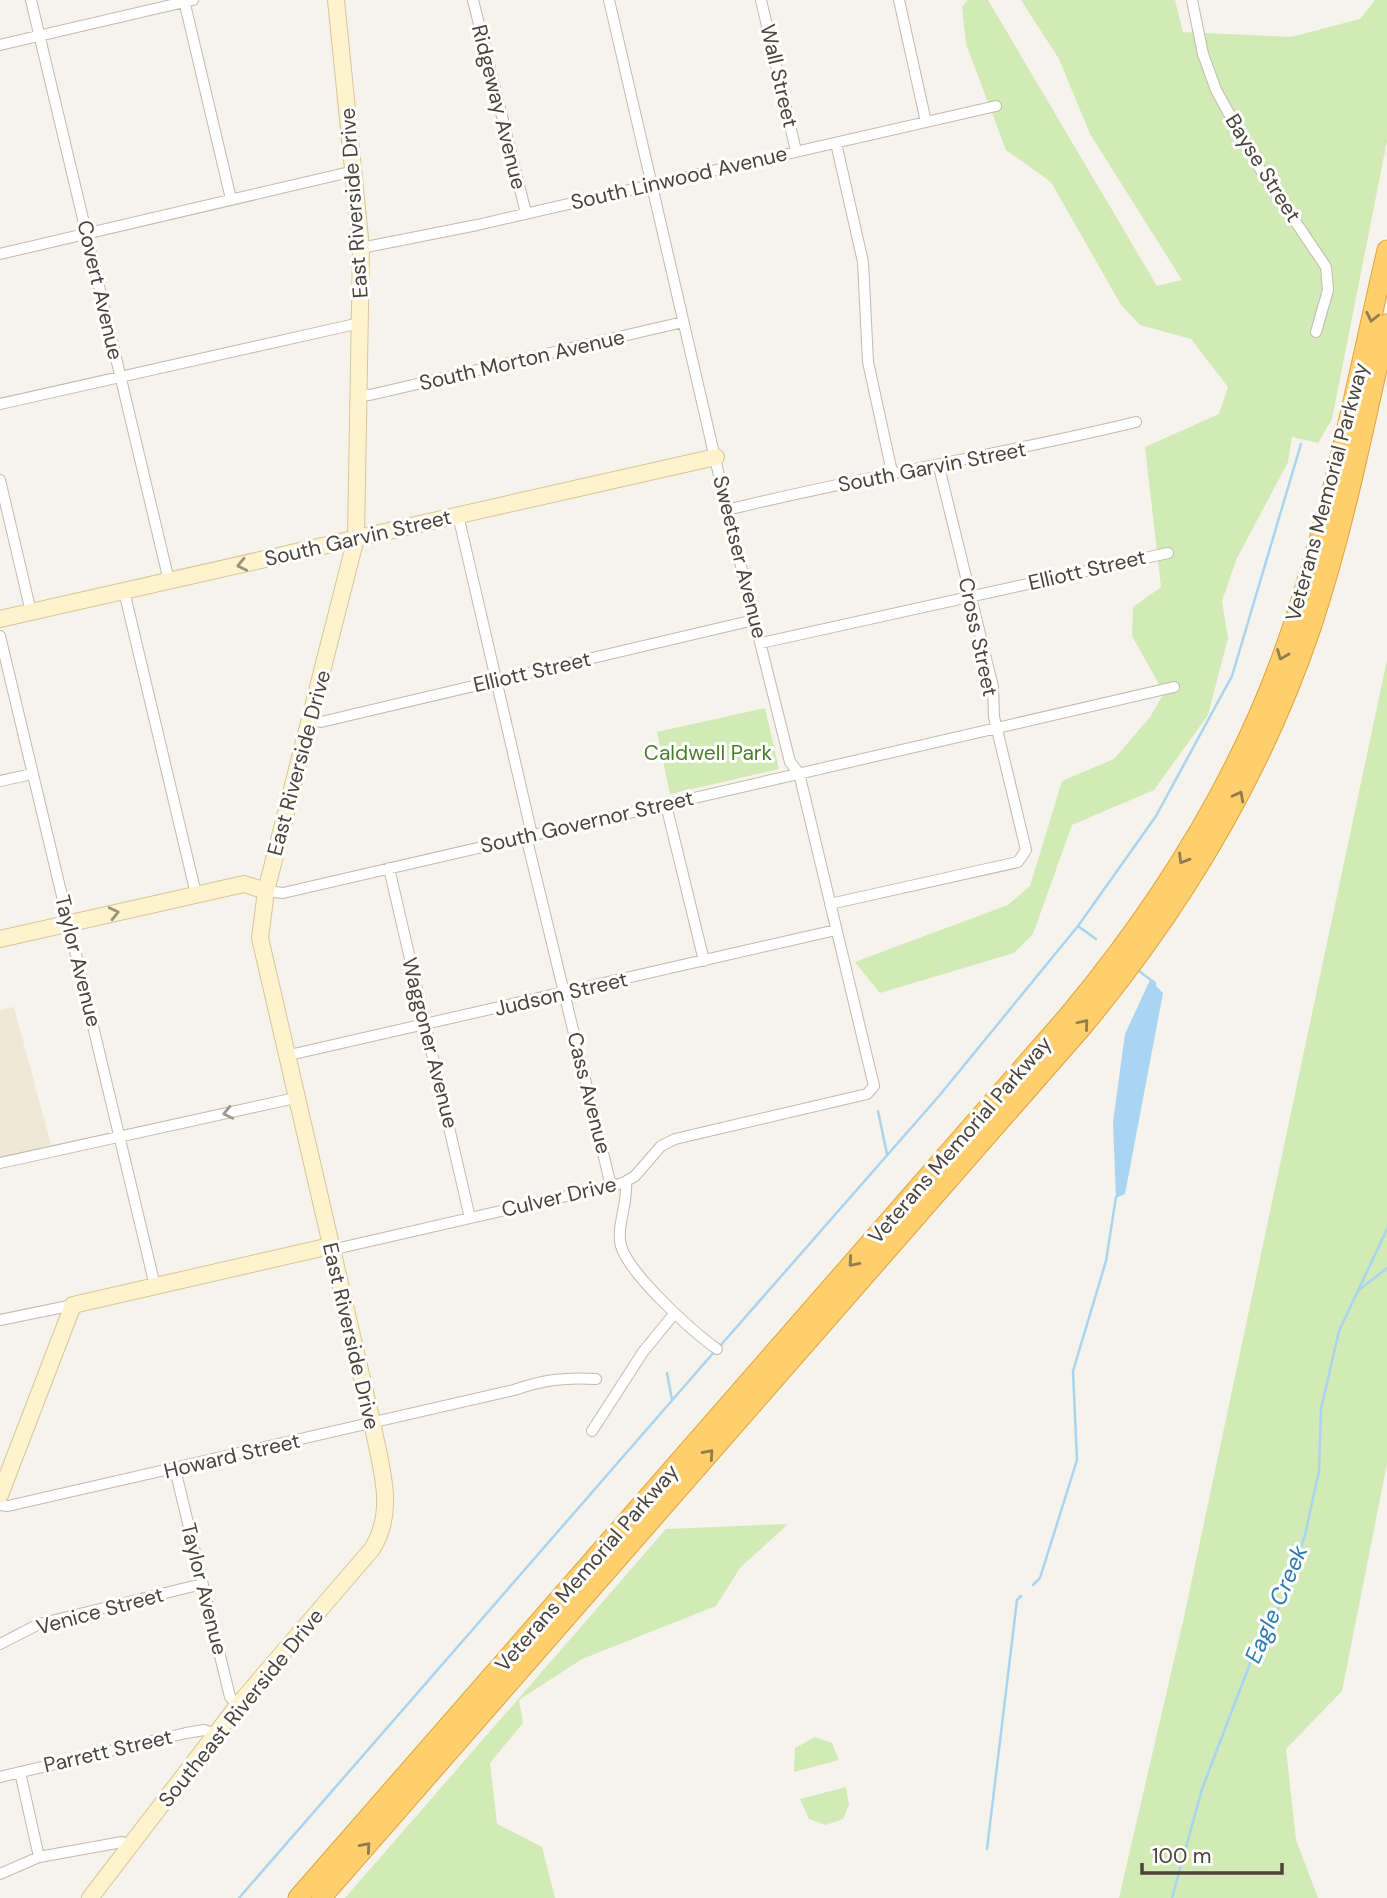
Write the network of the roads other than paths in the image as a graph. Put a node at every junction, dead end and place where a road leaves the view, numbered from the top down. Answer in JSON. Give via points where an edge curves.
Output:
{"nodes":[{"id":1,"x":31,"y":0,"type":"edge"},
{"id":2,"x":336,"y":0,"type":"edge"},
{"id":3,"x":473,"y":0,"type":"edge"},
{"id":4,"x":609,"y":0,"type":"edge"},
{"id":5,"x":761,"y":0,"type":"edge"},
{"id":6,"x":899,"y":0,"type":"edge"},
{"id":7,"x":1192,"y":0,"type":"edge"},
{"id":8,"x":187,"y":1,"type":"edge"},
{"id":9,"x":39,"y":36,"type":"junction"},
{"id":10,"x":0,"y":45,"type":"edge"},
{"id":11,"x":996,"y":106,"type":"dead end"},
{"id":12,"x":926,"y":122,"type":"junction"},
{"id":13,"x":835,"y":143,"type":"junction"},
{"id":14,"x":796,"y":151,"type":"junction"},
{"id":15,"x":354,"y":171,"type":"junction"},
{"id":16,"x":652,"y":184,"type":"junction"},
{"id":17,"x":231,"y":199,"type":"junction"},
{"id":18,"x":526,"y":213,"type":"junction"},
{"id":19,"x":86,"y":233,"type":"junction"},
{"id":20,"x":361,"y":248,"type":"junction"},
{"id":21,"x":1387,"y":250,"type":"edge"},
{"id":22,"x":0,"y":254,"type":"edge"},
{"id":23,"x":683,"y":322,"type":"junction"},
{"id":24,"x":360,"y":323,"type":"junction"},
{"id":25,"x":1387,"y":324,"type":"edge"},
{"id":26,"x":1316,"y":332,"type":"dead end"},
{"id":27,"x":121,"y":377,"type":"junction"},
{"id":28,"x":359,"y":394,"type":"junction"},
{"id":29,"x":0,"y":404,"type":"edge"},
{"id":30,"x":1136,"y":422,"type":"dead end"},
{"id":31,"x":716,"y":457,"type":"junction"},
{"id":32,"x":939,"y":467,"type":"junction"},
{"id":33,"x":892,"y":472,"type":"junction"},
{"id":34,"x":0,"y":480,"type":"edge"},
{"id":35,"x":727,"y":510,"type":"junction"},
{"id":36,"x":458,"y":515,"type":"junction"},
{"id":37,"x":356,"y":538,"type":"junction"},
{"id":38,"x":1168,"y":552,"type":"dead end"},
{"id":39,"x":169,"y":581,"type":"junction"},
{"id":40,"x":124,"y":591,"type":"junction"},
{"id":41,"x":971,"y":597,"type":"junction"},
{"id":42,"x":31,"y":612,"type":"junction"},
{"id":43,"x":0,"y":619,"type":"edge"},
{"id":44,"x":754,"y":620,"type":"junction"},
{"id":45,"x":0,"y":636,"type":"edge"},
{"id":46,"x":761,"y":643,"type":"junction"},
{"id":47,"x":496,"y":681,"type":"junction"},
{"id":48,"x":1174,"y":687,"type":"dead end"},
{"id":49,"x":311,"y":719,"type":"junction"},
{"id":50,"x":997,"y":729,"type":"junction"},
{"id":51,"x":799,"y":773,"type":"junction"},
{"id":52,"x":32,"y":774,"type":"junction"},
{"id":53,"x":0,"y":781,"type":"edge"},
{"id":54,"x":666,"y":805,"type":"junction"},
{"id":55,"x":529,"y":836,"type":"junction"},
{"id":56,"x":389,"y":868,"type":"junction"},
{"id":57,"x":266,"y":891,"type":"junction"},
{"id":58,"x":196,"y":894,"type":"junction"},
{"id":59,"x":830,"y":904,"type":"junction"},
{"id":60,"x":69,"y":923,"type":"junction"},
{"id":61,"x":836,"y":930,"type":"junction"},
{"id":62,"x":0,"y":939,"type":"edge"},
{"id":63,"x":704,"y":961,"type":"junction"},
{"id":64,"x":564,"y":993,"type":"junction"},
{"id":65,"x":425,"y":1025,"type":"junction"},
{"id":66,"x":285,"y":1056,"type":"junction"},
{"id":67,"x":852,"y":1097,"type":"joint"},
{"id":68,"x":295,"y":1098,"type":"junction"},
{"id":69,"x":121,"y":1137,"type":"junction"},
{"id":70,"x":0,"y":1163,"type":"edge"},
{"id":71,"x":626,"y":1182,"type":"junction"},
{"id":72,"x":611,"y":1186,"type":"junction"},
{"id":73,"x":470,"y":1218,"type":"junction"},
{"id":74,"x":330,"y":1248,"type":"junction"},
{"id":75,"x":155,"y":1286,"type":"junction"},
{"id":76,"x":73,"y":1305,"type":"junction"},
{"id":77,"x":674,"y":1314,"type":"junction"},
{"id":78,"x":0,"y":1320,"type":"edge"},
{"id":79,"x":718,"y":1349,"type":"dead end"},
{"id":80,"x":596,"y":1379,"type":"dead end"},
{"id":81,"x":372,"y":1422,"type":"junction"},
{"id":82,"x":592,"y":1431,"type":"dead end"},
{"id":83,"x":175,"y":1469,"type":"junction"},
{"id":84,"x":0,"y":1495,"type":"edge"},
{"id":85,"x":0,"y":1505,"type":"edge"},
{"id":86,"x":386,"y":1515,"type":"joint"},
{"id":87,"x":202,"y":1584,"type":"junction"},
{"id":88,"x":0,"y":1644,"type":"edge"},
{"id":89,"x":238,"y":1705,"type":"junction"},
{"id":90,"x":216,"y":1734,"type":"junction"},
{"id":91,"x":20,"y":1772,"type":"junction"},
{"id":92,"x":0,"y":1777,"type":"edge"},
{"id":93,"x":129,"y":1847,"type":"junction"},
{"id":94,"x":39,"y":1857,"type":"junction"},
{"id":95,"x":0,"y":1874,"type":"edge"},
{"id":96,"x":90,"y":1898,"type":"edge"},
{"id":97,"x":298,"y":1898,"type":"edge"},
{"id":98,"x":321,"y":1898,"type":"edge"}],
"edges":[{"from":1,"to":9,"type":"street","name":"Covert Avenue"},
{"from":2,"to":15,"type":"street","name":"East Riverside Drive"},
{"from":3,"to":18,"type":"street","name":"Ridgeway Avenue"},
{"from":4,"to":16,"type":"street","name":"Sweetser Avenue"},
{"from":5,"to":14,"type":"street","name":"Wall Street"},
{"from":6,"to":12,"type":"street"},
{"from":7,"to":26,"type":"street","name":"Bayse Street","via":[[1216,90],[1258,166],[1326,267],[1328,290]]},
{"from":8,"to":9,"type":"street"},
{"from":8,"to":17,"type":"street"},
{"from":9,"to":10,"type":"street"},
{"from":9,"to":19,"type":"street","name":"Covert Avenue"},
{"from":11,"to":12,"type":"street","name":"South Linwood Avenue"},
{"from":12,"to":13,"type":"street","name":"South Linwood Avenue"},
{"from":13,"to":14,"type":"street","name":"South Linwood Avenue"},
{"from":13,"to":33,"type":"street","via":[[863,262],[868,362]]},
{"from":14,"to":16,"type":"street","name":"South Linwood Avenue"},
{"from":15,"to":17,"type":"street"},
{"from":15,"to":20,"type":"street","name":"East Riverside Drive"},
{"from":16,"to":18,"type":"street","name":"South Linwood Avenue"},
{"from":16,"to":23,"type":"street","name":"Sweetser Avenue"},
{"from":17,"to":19,"type":"street"},
{"from":18,"to":20,"type":"street","name":"South Linwood Avenue"},
{"from":19,"to":22,"type":"street"},
{"from":19,"to":27,"type":"street","name":"Covert Avenue"},
{"from":20,"to":24,"type":"street","name":"East Riverside Drive"},
{"from":21,"to":97,"type":"highway","name":"Veterans Memorial Parkway","one_way":true,"via":[[1328,507],[1289,636],[1244,748],[1169,882],[1121,952],[1068,1016]]},
{"from":23,"to":28,"type":"street","name":"South Morton Avenue"},
{"from":23,"to":31,"type":"street","name":"Sweetser Avenue"},
{"from":24,"to":27,"type":"street"},
{"from":24,"to":28,"type":"street","name":"East Riverside Drive"},
{"from":98,"to":25,"type":"highway","name":"Veterans Memorial Parkway","one_way":true,"via":[[1083,1026],[1158,930],[1240,796],[1290,685],[1340,530]]},
{"from":27,"to":29,"type":"street"},
{"from":27,"to":39,"type":"street","name":"Covert Avenue"},
{"from":28,"to":37,"type":"street","name":"East Riverside Drive"},
{"from":30,"to":32,"type":"street","name":"South Garvin Street"},
{"from":31,"to":35,"type":"street","name":"Sweetser Avenue"},
{"from":31,"to":36,"type":"street","name":"South Garvin Street"},
{"from":32,"to":33,"type":"street","name":"South Garvin Street"},
{"from":32,"to":41,"type":"street","name":"Cross Street"},
{"from":33,"to":35,"type":"street","name":"South Garvin Street"},
{"from":34,"to":42,"type":"street"},
{"from":35,"to":44,"type":"street","name":"Sweetser Avenue"},
{"from":36,"to":37,"type":"street","name":"South Garvin Street"},
{"from":36,"to":47,"type":"street","name":"Cass Avenue"},
{"from":37,"to":39,"type":"street","name":"South Garvin Street","one_way":true},
{"from":37,"to":49,"type":"street","name":"East Riverside Drive"},
{"from":38,"to":41,"type":"street","name":"Elliott Street"},
{"from":39,"to":40,"type":"street","name":"South Garvin Street"},
{"from":40,"to":42,"type":"street","name":"South Garvin Street"},
{"from":40,"to":58,"type":"street"},
{"from":41,"to":46,"type":"street","name":"Elliott Street"},
{"from":41,"to":50,"type":"street","name":"Cross Street","via":[[993,687]]},
{"from":42,"to":43,"type":"street","name":"South Garvin Street"},
{"from":44,"to":46,"type":"street","name":"Sweetser Avenue"},
{"from":44,"to":47,"type":"street","name":"Elliott Street"},
{"from":45,"to":52,"type":"street","name":"Taylor Avenue"},
{"from":46,"to":51,"type":"street","name":"Sweetser Avenue","via":[[790,762]]},
{"from":47,"to":49,"type":"street","name":"Elliott Street","via":[[321,722]]},
{"from":47,"to":55,"type":"street","name":"Cass Avenue"},
{"from":48,"to":50,"type":"street","name":"South Governor Street"},
{"from":49,"to":57,"type":"street","name":"East Riverside Drive"},
{"from":50,"to":51,"type":"street","name":"South Governor Street"},
{"from":50,"to":59,"type":"street","name":"Cross Street","via":[[1025,848],[1018,862]]},
{"from":51,"to":54,"type":"street","name":"South Governor Street"},
{"from":51,"to":59,"type":"street","name":"Sweetser Avenue"},
{"from":52,"to":53,"type":"street"},
{"from":52,"to":60,"type":"street","name":"Taylor Avenue"},
{"from":54,"to":55,"type":"street","name":"South Governor Street"},
{"from":54,"to":63,"type":"street"},
{"from":55,"to":56,"type":"street","name":"South Governor Street"},
{"from":55,"to":64,"type":"street","name":"Cass Avenue"},
{"from":56,"to":57,"type":"street","name":"South Governor Street","via":[[283,893]]},
{"from":56,"to":65,"type":"street","name":"Waggoner Avenue"},
{"from":57,"to":58,"type":"street","name":"South Governor Street","via":[[244,884]]},
{"from":57,"to":66,"type":"street","name":"East Riverside Drive","via":[[260,938]]},
{"from":60,"to":58,"type":"street","name":"South Governor Street","one_way":true},
{"from":59,"to":61,"type":"street","name":"Sweetser Avenue"},
{"from":60,"to":62,"type":"street","name":"South Governor Street"},
{"from":60,"to":69,"type":"street","name":"Taylor Avenue"},
{"from":61,"to":63,"type":"street","name":"Judson Street"},
{"from":61,"to":67,"type":"street","name":"Sweetser Avenue","via":[[874,1086],[867,1094]]},
{"from":63,"to":64,"type":"street","name":"Judson Street"},
{"from":64,"to":65,"type":"street","name":"Judson Street"},
{"from":64,"to":72,"type":"street","name":"Cass Avenue"},
{"from":65,"to":66,"type":"street","name":"Judson Street"},
{"from":65,"to":73,"type":"street","name":"Waggoner Avenue"},
{"from":66,"to":68,"type":"street","name":"East Riverside Drive"},
{"from":67,"to":71,"type":"street","name":"Culver Drive","via":[[675,1139],[661,1146]]},
{"from":68,"to":69,"type":"street","one_way":true},
{"from":68,"to":74,"type":"street","name":"East Riverside Drive"},
{"from":69,"to":70,"type":"street"},
{"from":69,"to":75,"type":"street","name":"Taylor Avenue"},
{"from":71,"to":72,"type":"street","name":"Culver Drive"},
{"from":71,"to":77,"type":"street","via":[[621,1245]]},
{"from":72,"to":73,"type":"street","name":"Culver Drive"},
{"from":73,"to":74,"type":"street","name":"Culver Drive"},
{"from":74,"to":75,"type":"street","name":"Culver Drive"},
{"from":74,"to":81,"type":"street","name":"East Riverside Drive"},
{"from":75,"to":76,"type":"street","name":"Culver Drive"},
{"from":76,"to":78,"type":"street","name":"Culver Drive"},
{"from":76,"to":84,"type":"street"},
{"from":77,"to":79,"type":"street"},
{"from":77,"to":82,"type":"street","via":[[643,1352]]},
{"from":80,"to":81,"type":"street","name":"Howard Street","via":[[546,1379]]},
{"from":81,"to":83,"type":"street","name":"Howard Street"},
{"from":81,"to":86,"type":"street","name":"East Riverside Drive"},
{"from":83,"to":85,"type":"street","name":"Howard Street"},
{"from":83,"to":87,"type":"street","name":"Taylor Avenue"},
{"from":86,"to":89,"type":"street","name":"Southeast Riverside Drive","via":[[367,1556]]},
{"from":87,"to":88,"type":"street","name":"Venice Street","via":[[39,1624]]},
{"from":87,"to":89,"type":"street","name":"Taylor Avenue","via":[[230,1697]]},
{"from":89,"to":90,"type":"street","name":"Southeast Riverside Drive"},
{"from":90,"to":91,"type":"street","name":"Parrett Street","via":[[204,1730],[186,1733]]},
{"from":90,"to":93,"type":"street","name":"Southeast Riverside Drive"},
{"from":91,"to":92,"type":"street","name":"Parrett Street"},
{"from":91,"to":94,"type":"street"},
{"from":93,"to":94,"type":"street","via":[[122,1842]]},
{"from":93,"to":96,"type":"street","name":"Southeast Riverside Drive"},
{"from":94,"to":95,"type":"street"}]}
